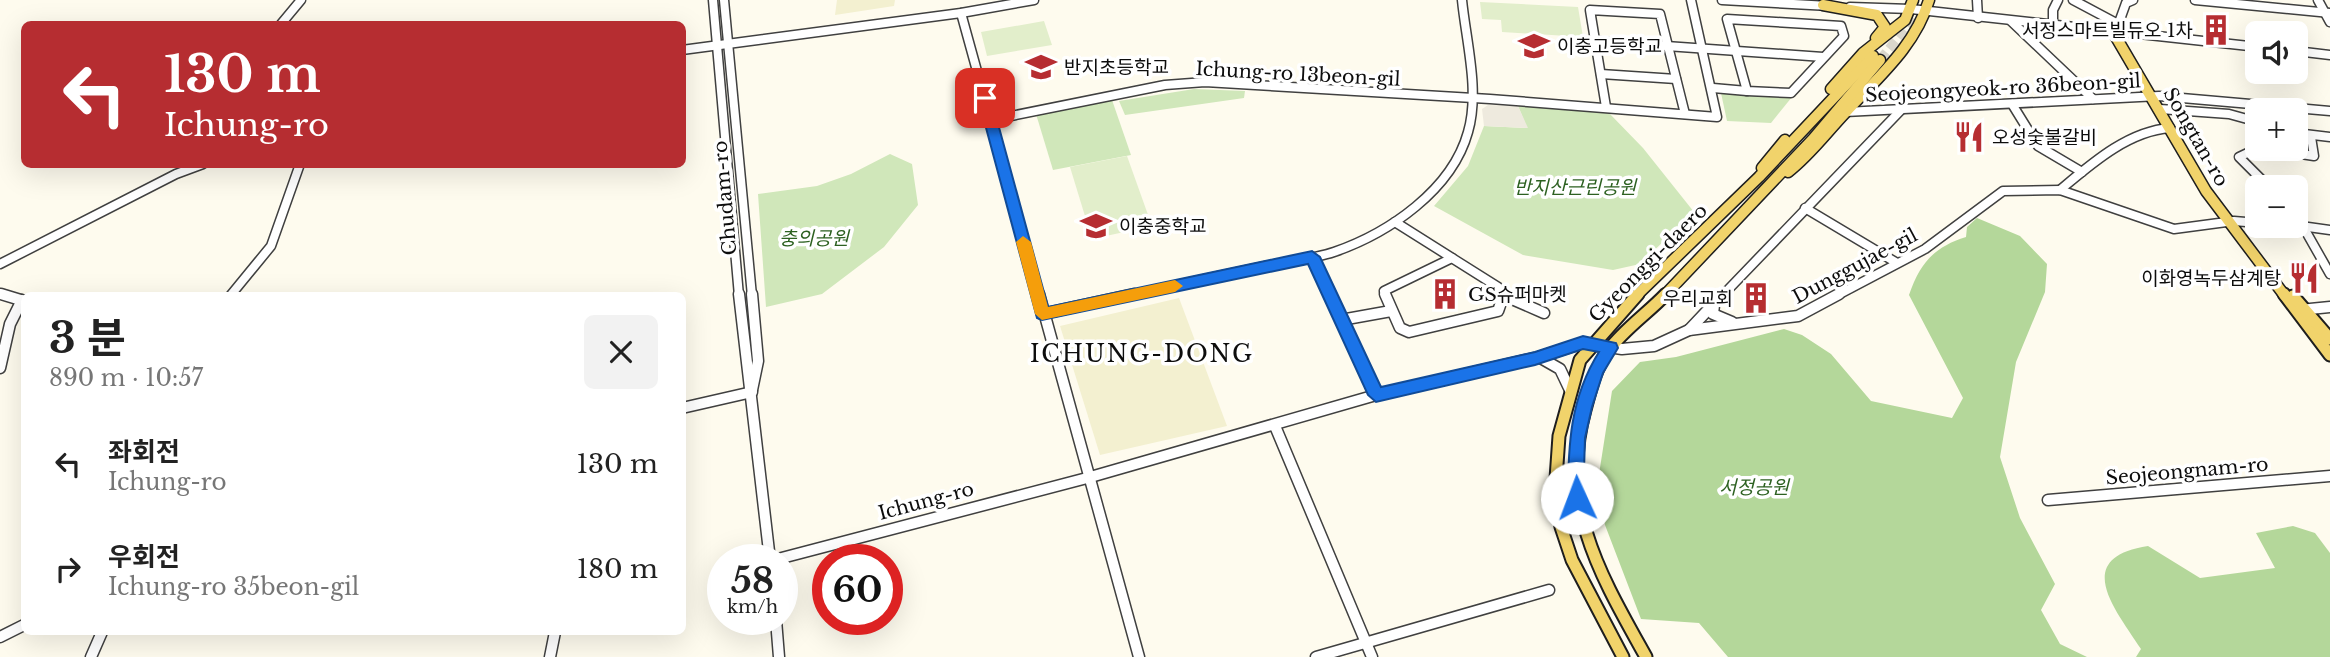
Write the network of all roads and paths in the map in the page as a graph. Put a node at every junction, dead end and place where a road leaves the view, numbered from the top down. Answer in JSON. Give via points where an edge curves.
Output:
{"nodes":[{"id":1,"x":301,"y":0,"type":"edge"},
{"id":2,"x":713,"y":0,"type":"edge"},
{"id":3,"x":724,"y":0,"type":"edge"},
{"id":4,"x":1034,"y":0,"type":"edge"},
{"id":5,"x":1462,"y":0,"type":"edge"},
{"id":6,"x":1690,"y":0,"type":"edge"},
{"id":7,"x":1722,"y":0,"type":"edge"},
{"id":8,"x":1929,"y":0,"type":"edge"},
{"id":9,"x":1977,"y":0,"type":"edge"},
{"id":10,"x":2058,"y":0,"type":"edge"},
{"id":11,"x":2073,"y":0,"type":"edge"},
{"id":12,"x":2133,"y":0,"type":"edge"},
{"id":13,"x":2195,"y":0,"type":"edge"},
{"id":14,"x":2318,"y":0,"type":"edge"},
{"id":15,"x":1779,"y":2,"type":"edge"},
{"id":16,"x":1823,"y":5,"type":"junction"},
{"id":17,"x":1912,"y":5,"type":"edge"},
{"id":18,"x":1927,"y":11,"type":"junction"},
{"id":19,"x":961,"y":13,"type":"junction"},
{"id":20,"x":2327,"y":13,"type":"edge"},
{"id":21,"x":1979,"y":18,"type":"junction"},
{"id":22,"x":284,"y":21,"type":"edge"},
{"id":23,"x":2011,"y":21,"type":"junction"},
{"id":24,"x":2330,"y":22,"type":"edge"},
{"id":25,"x":2053,"y":25,"type":"junction"},
{"id":26,"x":2118,"y":33,"type":"junction"},
{"id":27,"x":1595,"y":41,"type":"junction"},
{"id":28,"x":729,"y":44,"type":"junction"},
{"id":29,"x":718,"y":46,"type":"junction"},
{"id":30,"x":1668,"y":46,"type":"junction"},
{"id":31,"x":1702,"y":48,"type":"junction"},
{"id":32,"x":2245,"y":48,"type":"edge"},
{"id":33,"x":686,"y":50,"type":"edge"},
{"id":34,"x":1736,"y":51,"type":"junction"},
{"id":35,"x":2308,"y":54,"type":"edge"},
{"id":36,"x":1872,"y":56,"type":"junction"},
{"id":37,"x":1823,"y":57,"type":"junction"},
{"id":38,"x":2330,"y":57,"type":"edge"},
{"id":39,"x":1601,"y":74,"type":"junction"},
{"id":40,"x":1676,"y":79,"type":"junction"},
{"id":41,"x":1713,"y":88,"type":"junction"},
{"id":42,"x":1747,"y":91,"type":"junction"},
{"id":43,"x":2156,"y":96,"type":"junction"},
{"id":44,"x":1469,"y":98,"type":"junction"},
{"id":45,"x":2093,"y":99,"type":"junction"},
{"id":46,"x":2012,"y":104,"type":"junction"},
{"id":47,"x":1606,"y":107,"type":"junction"},
{"id":48,"x":2163,"y":109,"type":"junction"},
{"id":49,"x":1901,"y":110,"type":"junction"},
{"id":50,"x":2330,"y":111,"type":"edge"},
{"id":51,"x":1845,"y":112,"type":"junction"},
{"id":52,"x":1685,"y":114,"type":"junction"},
{"id":53,"x":2245,"y":118,"type":"edge"},
{"id":54,"x":991,"y":120,"type":"junction"},
{"id":55,"x":2171,"y":128,"type":"junction"},
{"id":56,"x":2308,"y":135,"type":"edge"},
{"id":57,"x":2311,"y":136,"type":"junction"},
{"id":58,"x":2330,"y":137,"type":"edge"},
{"id":59,"x":2245,"y":154,"type":"edge"},
{"id":60,"x":2308,"y":155,"type":"edge"},
{"id":61,"x":192,"y":168,"type":"edge"},
{"id":62,"x":299,"y":168,"type":"edge"},
{"id":63,"x":2082,"y":172,"type":"junction"},
{"id":64,"x":2257,"y":175,"type":"edge"},
{"id":65,"x":1771,"y":182,"type":"junction"},
{"id":66,"x":2060,"y":190,"type":"junction"},
{"id":67,"x":1805,"y":208,"type":"junction"},
{"id":68,"x":1395,"y":222,"type":"junction"},
{"id":69,"x":2231,"y":222,"type":"junction"},
{"id":70,"x":2245,"y":223,"type":"edge"},
{"id":71,"x":2308,"y":227,"type":"edge"},
{"id":72,"x":2330,"y":230,"type":"edge"},
{"id":73,"x":2307,"y":238,"type":"edge"},
{"id":74,"x":1312,"y":257,"type":"junction"},
{"id":75,"x":1452,"y":258,"type":"junction"},
{"id":76,"x":1897,"y":263,"type":"junction"},
{"id":77,"x":0,"y":264,"type":"edge"},
{"id":78,"x":2330,"y":274,"type":"edge"},
{"id":79,"x":233,"y":292,"type":"edge"},
{"id":80,"x":0,"y":294,"type":"edge"},
{"id":81,"x":1505,"y":296,"type":"junction"},
{"id":82,"x":21,"y":299,"type":"edge"},
{"id":83,"x":1717,"y":300,"type":"junction"},
{"id":84,"x":21,"y":303,"type":"edge"},
{"id":85,"x":2330,"y":307,"type":"edge"},
{"id":86,"x":2300,"y":310,"type":"junction"},
{"id":87,"x":1391,"y":311,"type":"junction"},
{"id":88,"x":1544,"y":313,"type":"dead end"},
{"id":89,"x":1042,"y":314,"type":"junction"},
{"id":90,"x":1342,"y":320,"type":"junction"},
{"id":91,"x":1737,"y":324,"type":"junction"},
{"id":92,"x":1689,"y":330,"type":"junction"},
{"id":93,"x":2330,"y":339,"type":"edge"},
{"id":94,"x":1591,"y":345,"type":"junction"},
{"id":95,"x":1610,"y":348,"type":"junction"},
{"id":96,"x":2330,"y":355,"type":"edge"},
{"id":97,"x":1539,"y":357,"type":"junction"},
{"id":98,"x":0,"y":368,"type":"edge"},
{"id":99,"x":1570,"y":390,"type":"junction"},
{"id":100,"x":752,"y":392,"type":"junction"},
{"id":101,"x":1376,"y":395,"type":"junction"},
{"id":102,"x":686,"y":407,"type":"edge"},
{"id":103,"x":1275,"y":426,"type":"junction"},
{"id":104,"x":2330,"y":476,"type":"edge"},
{"id":105,"x":1087,"y":478,"type":"junction"},
{"id":106,"x":2048,"y":500,"type":"dead end"},
{"id":107,"x":770,"y":544,"type":"edge"},
{"id":108,"x":798,"y":553,"type":"edge"},
{"id":109,"x":1549,"y":590,"type":"dead end"},
{"id":110,"x":21,"y":626,"type":"edge"},
{"id":111,"x":101,"y":635,"type":"edge"},
{"id":112,"x":554,"y":635,"type":"edge"},
{"id":113,"x":777,"y":635,"type":"edge"},
{"id":114,"x":0,"y":637,"type":"edge"},
{"id":115,"x":1365,"y":642,"type":"junction"},
{"id":116,"x":91,"y":657,"type":"edge"},
{"id":117,"x":550,"y":657,"type":"edge"},
{"id":118,"x":779,"y":657,"type":"edge"},
{"id":119,"x":1139,"y":657,"type":"edge"},
{"id":120,"x":1316,"y":657,"type":"edge"},
{"id":121,"x":1372,"y":657,"type":"edge"},
{"id":122,"x":1623,"y":657,"type":"edge"},
{"id":123,"x":1646,"y":657,"type":"edge"}],
"edges":[{"from":1,"to":22,"type":"street"},
{"from":2,"to":29,"type":"street","name":"Chudam-ro"},
{"from":3,"to":28,"type":"street","name":"Chudam-ro"},
{"from":4,"to":19,"type":"street"},
{"from":5,"to":44,"type":"street"},
{"from":6,"to":31,"type":"street","name":"Ichung-ro 13beon-gil"},
{"from":7,"to":15,"type":"street"},
{"from":8,"to":18,"type":"main road","name":"Gyeonggi-daero"},
{"from":9,"to":21,"type":"street"},
{"from":10,"to":25,"type":"street"},
{"from":11,"to":26,"type":"street"},
{"from":12,"to":26,"type":"street","via":[[2119,17]]},
{"from":13,"to":20,"type":"street"},
{"from":14,"to":20,"type":"street"},
{"from":15,"to":16,"type":"street"},
{"from":16,"to":17,"type":"street"},
{"from":16,"to":36,"type":"main road","via":[[1866,11],[1883,20],[1885,27]]},
{"from":17,"to":18,"type":"street"},
{"from":17,"to":36,"type":"main road","name":"Gyeonggi-daero"},
{"from":18,"to":21,"type":"street"},
{"from":18,"to":51,"type":"main road","name":"Gyeonggi-daero","via":[[1894,61]]},
{"from":19,"to":28,"type":"street"},
{"from":19,"to":54,"type":"street"},
{"from":20,"to":24,"type":"street"},
{"from":21,"to":23,"type":"street"},
{"from":23,"to":25,"type":"street"},
{"from":23,"to":45,"type":"street"},
{"from":25,"to":26,"type":"street"},
{"from":26,"to":32,"type":"street"},
{"from":26,"to":43,"type":"main road"},
{"from":27,"to":30,"type":"street"},
{"from":27,"to":30,"type":"street","via":[[1590,10],[1660,15]]},
{"from":27,"to":39,"type":"street"},
{"from":28,"to":29,"type":"street"},
{"from":28,"to":100,"type":"street","name":"Chudam-ro","via":[[758,361]]},
{"from":29,"to":33,"type":"street"},
{"from":29,"to":100,"type":"street","name":"Chudam-ro","via":[[745,363]]},
{"from":30,"to":31,"type":"street"},
{"from":30,"to":40,"type":"street"},
{"from":31,"to":34,"type":"street"},
{"from":31,"to":41,"type":"street","name":"Ichung-ro 13beon-gil"},
{"from":34,"to":37,"type":"street"},
{"from":34,"to":37,"type":"street","via":[[1727,19],[1841,26],[1844,36]]},
{"from":34,"to":42,"type":"street"},
{"from":35,"to":38,"type":"street"},
{"from":36,"to":65,"type":"main road","name":"Gyeonggi-daero"},
{"from":36,"to":94,"type":"main road","name":"Gyeonggi-daero"},
{"from":37,"to":42,"type":"street","via":[[1791,93]]},
{"from":39,"to":40,"type":"street"},
{"from":39,"to":47,"type":"street"},
{"from":40,"to":52,"type":"street"},
{"from":41,"to":42,"type":"street"},
{"from":41,"to":52,"type":"street","name":"Ichung-ro 13beon-gil","via":[[1717,117]]},
{"from":43,"to":45,"type":"street","name":"Seojeongyeok-ro 36beon-gil"},
{"from":43,"to":48,"type":"main road"},
{"from":43,"to":50,"type":"street","name":"Seojeongyeok-ro 36beon-gil"},
{"from":44,"to":47,"type":"street","name":"Ichung-ro 13beon-gil"},
{"from":44,"to":54,"type":"street","name":"Ichung-ro 13beon-gil","via":[[1205,82],[1166,85]]},
{"from":44,"to":68,"type":"street","via":[[1465,146],[1448,172]]},
{"from":45,"to":46,"type":"street","name":"Seojeongyeok-ro 36beon-gil"},
{"from":46,"to":49,"type":"street","name":"Seojeongyeok-ro 36beon-gil"},
{"from":46,"to":63,"type":"street","via":[[2038,146]]},
{"from":47,"to":52,"type":"street","name":"Ichung-ro 13beon-gil"},
{"from":48,"to":53,"type":"street"},
{"from":48,"to":55,"type":"main road","name":"Songtan-ro"},
{"from":48,"to":69,"type":"main road"},
{"from":49,"to":51,"type":"street","name":"Seojeongyeok-ro 36beon-gil"},
{"from":49,"to":67,"type":"street"},
{"from":51,"to":65,"type":"main road","name":"Gyeonggi-daero","via":[[1811,153]]},
{"from":54,"to":89,"type":"street"},
{"from":55,"to":63,"type":"street","via":[[2152,129]]},
{"from":55,"to":69,"type":"main road","name":"Songtan-ro","via":[[2206,191]]},
{"from":56,"to":57,"type":"street"},
{"from":57,"to":58,"type":"street"},
{"from":57,"to":60,"type":"street","via":[[2314,156]]},
{"from":59,"to":64,"type":"street","via":[[2239,157]]},
{"from":61,"to":77,"type":"street"},
{"from":62,"to":79,"type":"street","via":[[271,246]]},
{"from":63,"to":66,"type":"street"},
{"from":65,"to":95,"type":"main road","name":"Gyeonggi-daero"},
{"from":66,"to":69,"type":"street","name":"Dunggujae-gil","via":[[2174,229]]},
{"from":66,"to":76,"type":"street","name":"Dunggujae-gil","via":[[2003,191],[1925,249]]},
{"from":67,"to":76,"type":"street"},
{"from":67,"to":83,"type":"street"},
{"from":68,"to":74,"type":"street","via":[[1365,239]]},
{"from":68,"to":75,"type":"street"},
{"from":69,"to":70,"type":"street","name":"Dunggujae-gil"},
{"from":69,"to":86,"type":"main road","name":"Songtan-ro"},
{"from":71,"to":72,"type":"street"},
{"from":73,"to":78,"type":"street"},
{"from":74,"to":89,"type":"street"},
{"from":74,"to":90,"type":"street"},
{"from":75,"to":81,"type":"street"},
{"from":75,"to":87,"type":"street","via":[[1384,290]]},
{"from":76,"to":91,"type":"street","name":"Dunggujae-gil","via":[[1798,316]]},
{"from":80,"to":82,"type":"street"},
{"from":81,"to":87,"type":"street","via":[[1498,311],[1409,332],[1400,328]]},
{"from":81,"to":88,"type":"street"},
{"from":83,"to":91,"type":"street","via":[[1713,314]]},
{"from":83,"to":92,"type":"street"},
{"from":84,"to":98,"type":"street","via":[[9,324]]},
{"from":85,"to":86,"type":"street"},
{"from":86,"to":93,"type":"main road"},
{"from":86,"to":96,"type":"main road","name":"Songtan-ro"},
{"from":87,"to":90,"type":"street"},
{"from":89,"to":105,"type":"street"},
{"from":90,"to":101,"type":"street"},
{"from":91,"to":92,"type":"street","name":"Dunggujae-gil"},
{"from":92,"to":95,"type":"street","name":"Dunggujae-gil","via":[[1654,346]]},
{"from":94,"to":95,"type":"street","name":"Ichung-ro"},
{"from":94,"to":97,"type":"street","name":"Ichung-ro","via":[[1583,342]]},
{"from":94,"to":99,"type":"main road","name":"Gyeonggi-daero","via":[[1580,360]]},
{"from":95,"to":123,"type":"main road","name":"Gyeonggi-daero","via":[[1595,372],[1581,417],[1577,498],[1601,576]]},
{"from":97,"to":99,"type":"street","via":[[1560,369]]},
{"from":97,"to":101,"type":"street","name":"Ichung-ro"},
{"from":99,"to":122,"type":"main road","name":"Gyeonggi-daero","via":[[1555,473],[1561,527],[1583,586]]},
{"from":100,"to":102,"type":"street"},
{"from":100,"to":107,"type":"street","name":"Chudam-ro"},
{"from":101,"to":103,"type":"street","name":"Ichung-ro"},
{"from":103,"to":105,"type":"street","name":"Ichung-ro"},
{"from":103,"to":115,"type":"street"},
{"from":104,"to":106,"type":"street","name":"Seojeongnam-ro"},
{"from":105,"to":108,"type":"street","name":"Ichung-ro"},
{"from":105,"to":119,"type":"street"},
{"from":109,"to":115,"type":"street"},
{"from":110,"to":114,"type":"street"},
{"from":111,"to":116,"type":"street"},
{"from":112,"to":117,"type":"street"},
{"from":113,"to":118,"type":"street"},
{"from":115,"to":120,"type":"street"},
{"from":115,"to":121,"type":"street"}]}
